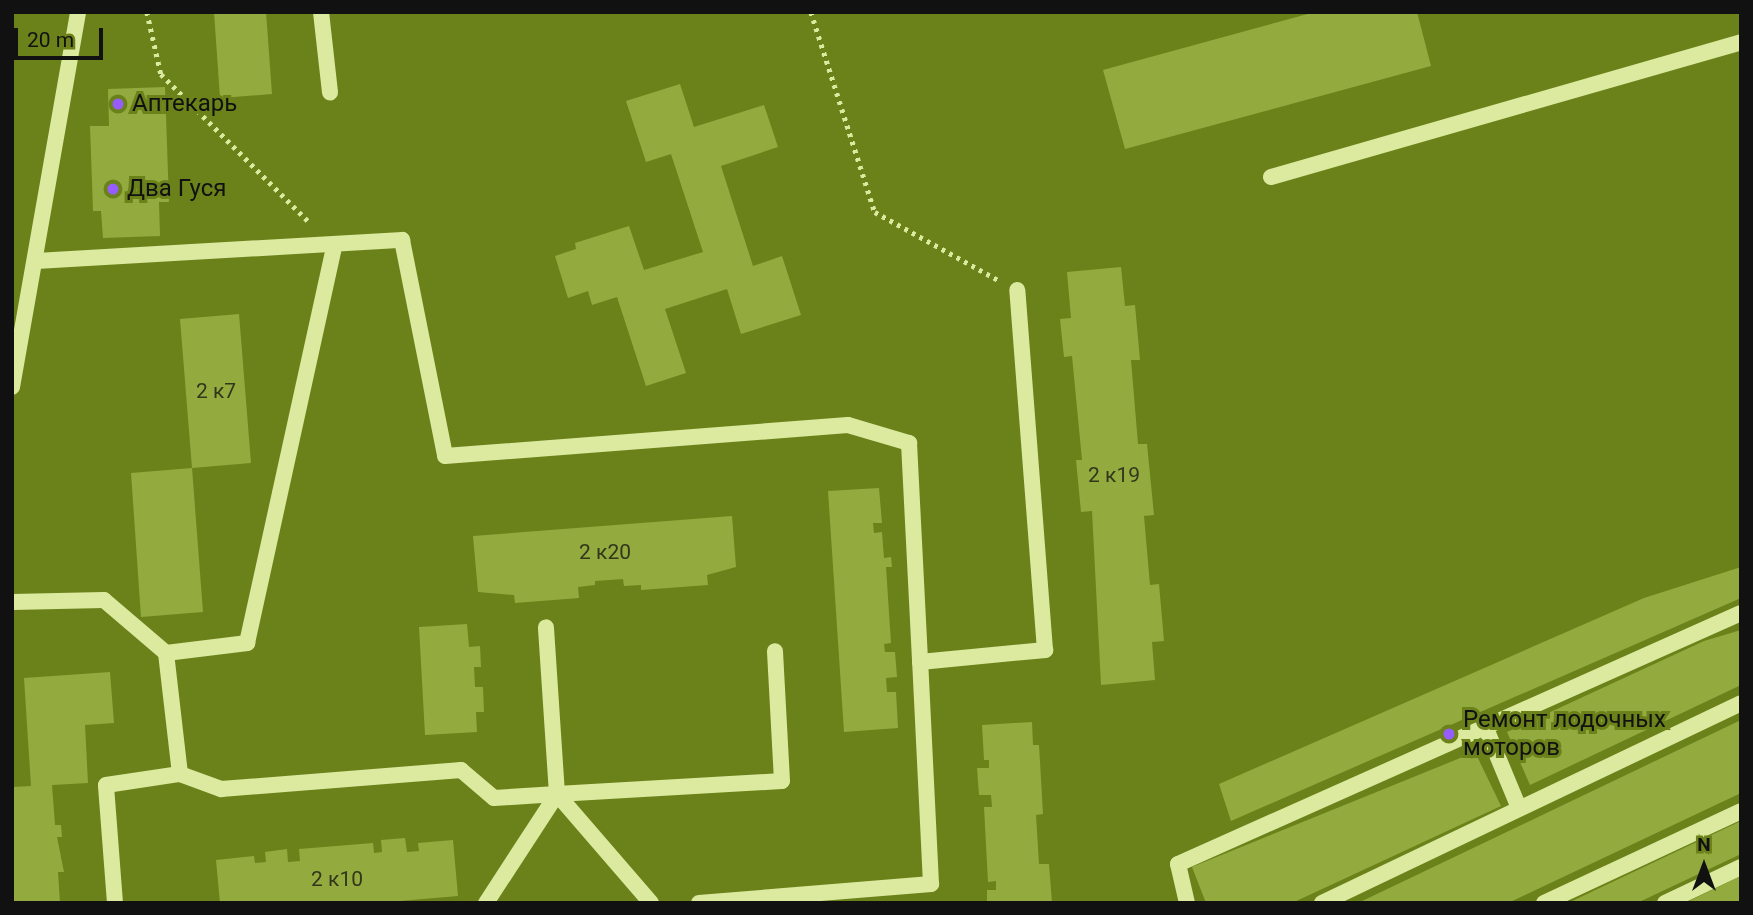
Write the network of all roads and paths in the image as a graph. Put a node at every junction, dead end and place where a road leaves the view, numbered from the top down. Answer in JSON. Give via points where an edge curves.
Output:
{"nodes":[{"id":1,"x":78,"y":12,"type":"edge"},
{"id":2,"x":147,"y":12,"type":"edge"},
{"id":3,"x":321,"y":12,"type":"edge"},
{"id":4,"x":811,"y":12,"type":"edge"},
{"id":5,"x":1741,"y":42,"type":"edge"},
{"id":6,"x":330,"y":92,"type":"dead end"},
{"id":7,"x":1271,"y":177,"type":"dead end"},
{"id":8,"x":334,"y":247,"type":"junction"},
{"id":9,"x":36,"y":261,"type":"junction"},
{"id":10,"x":1017,"y":290,"type":"joint"},
{"id":11,"x":12,"y":387,"type":"edge"},
{"id":12,"x":12,"y":602,"type":"edge"},
{"id":13,"x":1741,"y":613,"type":"edge"},
{"id":14,"x":546,"y":627,"type":"dead end"},
{"id":15,"x":775,"y":651,"type":"dead end"},
{"id":16,"x":166,"y":653,"type":"junction"},
{"id":17,"x":920,"y":662,"type":"junction"},
{"id":18,"x":1741,"y":703,"type":"edge"},
{"id":19,"x":1485,"y":726,"type":"junction"},
{"id":20,"x":180,"y":774,"type":"junction"},
{"id":21,"x":557,"y":793,"type":"junction"},
{"id":22,"x":1519,"y":808,"type":"junction"},
{"id":23,"x":1741,"y":811,"type":"edge"},
{"id":24,"x":1741,"y":867,"type":"edge"},
{"id":25,"x":115,"y":903,"type":"edge"},
{"id":26,"x":486,"y":903,"type":"edge"},
{"id":27,"x":651,"y":903,"type":"edge"},
{"id":28,"x":699,"y":903,"type":"edge"},
{"id":29,"x":1187,"y":903,"type":"edge"},
{"id":30,"x":1322,"y":903,"type":"edge"},
{"id":31,"x":1544,"y":903,"type":"edge"},
{"id":32,"x":1665,"y":903,"type":"edge"}],
"edges":[{"from":1,"to":9,"type":"lane"},
{"from":2,"to":8,"type":"path","via":[[161,74]]},
{"from":3,"to":6,"type":"lane"},
{"from":4,"to":10,"type":"path","via":[[874,212]]},
{"from":5,"to":7,"type":"lane"},
{"from":8,"to":9,"type":"lane"},
{"from":8,"to":16,"type":"lane","via":[[247,643]]},
{"from":8,"to":17,"type":"lane","via":[[402,240],[445,456],[848,425],[909,443]]},
{"from":9,"to":11,"type":"lane"},
{"from":10,"to":17,"type":"lane","via":[[1045,650]]},
{"from":12,"to":16,"type":"lane","via":[[104,600]]},
{"from":13,"to":19,"type":"lane"},
{"from":14,"to":21,"type":"lane"},
{"from":15,"to":21,"type":"lane","via":[[782,781]]},
{"from":16,"to":20,"type":"lane"},
{"from":17,"to":28,"type":"lane","via":[[931,884]]},
{"from":18,"to":22,"type":"lane"},
{"from":19,"to":22,"type":"lane"},
{"from":19,"to":29,"type":"lane","via":[[1178,864]]},
{"from":20,"to":21,"type":"lane","via":[[221,789],[461,770],[494,798]]},
{"from":20,"to":25,"type":"lane","via":[[106,785]]},
{"from":21,"to":26,"type":"lane"},
{"from":21,"to":27,"type":"lane"},
{"from":22,"to":30,"type":"lane"},
{"from":23,"to":31,"type":"lane"},
{"from":24,"to":32,"type":"lane"}]}
